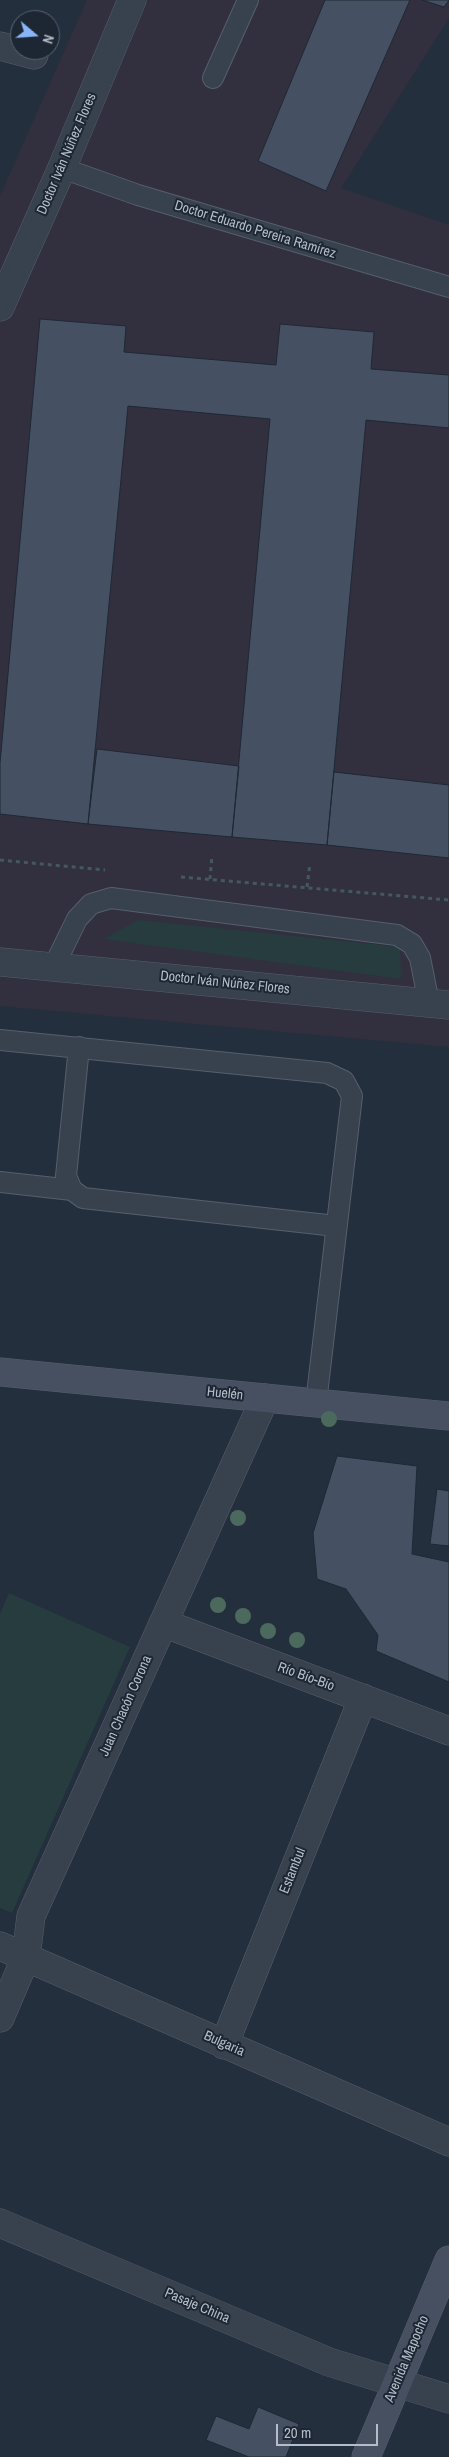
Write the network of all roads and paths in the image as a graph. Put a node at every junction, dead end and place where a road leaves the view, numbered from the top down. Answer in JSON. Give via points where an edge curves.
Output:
{"nodes":[{"id":1,"x":132,"y":0,"type":"edge"},
{"id":2,"x":248,"y":0,"type":"edge"},
{"id":3,"x":213,"y":78,"type":"dead end"},
{"id":4,"x":62,"y":168,"type":"junction"},
{"id":5,"x":449,"y":287,"type":"edge"},
{"id":6,"x":0,"y":307,"type":"edge"},
{"id":7,"x":212,"y":855,"type":"dead end"},
{"id":8,"x":0,"y":860,"type":"edge"},
{"id":9,"x":310,"y":863,"type":"dead end"},
{"id":10,"x":115,"y":871,"type":"dead end"},
{"id":11,"x":172,"y":876,"type":"dead end"},
{"id":12,"x":210,"y":879,"type":"junction"},
{"id":13,"x":308,"y":887,"type":"junction"},
{"id":14,"x":449,"y":900,"type":"edge"},
{"id":15,"x":0,"y":962,"type":"edge"},
{"id":16,"x":54,"y":966,"type":"junction"},
{"id":17,"x":439,"y":1004,"type":"edge"},
{"id":18,"x":0,"y":1040,"type":"edge"},
{"id":19,"x":79,"y":1047,"type":"junction"},
{"id":20,"x":0,"y":1182,"type":"edge"},
{"id":21,"x":72,"y":1190,"type":"junction"},
{"id":22,"x":336,"y":1226,"type":"junction"},
{"id":23,"x":0,"y":1372,"type":"edge"},
{"id":24,"x":265,"y":1398,"type":"junction"},
{"id":25,"x":316,"y":1403,"type":"junction"},
{"id":26,"x":449,"y":1416,"type":"edge"},
{"id":27,"x":163,"y":1623,"type":"junction"},
{"id":28,"x":363,"y":1698,"type":"junction"},
{"id":29,"x":449,"y":1731,"type":"edge"},
{"id":30,"x":0,"y":1946,"type":"edge"},
{"id":31,"x":26,"y":1957,"type":"junction"},
{"id":32,"x":0,"y":2018,"type":"edge"},
{"id":33,"x":224,"y":2044,"type":"junction"},
{"id":34,"x":449,"y":2142,"type":"edge"},
{"id":35,"x":0,"y":2223,"type":"edge"},
{"id":36,"x":449,"y":2260,"type":"edge"},
{"id":37,"x":397,"y":2384,"type":"junction"},
{"id":38,"x":449,"y":2399,"type":"edge"},
{"id":39,"x":366,"y":2457,"type":"edge"}],
"edges":[{"from":1,"to":4,"type":"street","name":"Doctor Iván Núñez Flores"},
{"from":2,"to":3,"type":"lane"},
{"from":4,"to":5,"type":"lane","name":"Doctor Eduardo Pereira Ramírez","via":[[138,195]]},
{"from":4,"to":6,"type":"street","name":"Doctor Iván Núñez Flores"},
{"from":7,"to":12,"type":"path"},
{"from":8,"to":10,"type":"path"},
{"from":9,"to":13,"type":"path"},
{"from":11,"to":12,"type":"path"},
{"from":12,"to":13,"type":"path"},
{"from":13,"to":14,"type":"path"},
{"from":15,"to":16,"type":"street","name":"Doctor Iván Núñez Flores"},
{"from":16,"to":17,"type":"street","name":"Doctor Iván Núñez Flores"},
{"from":16,"to":17,"type":"lane","via":[[77,919],[92,904],[111,898],[397,935],[412,944]]},
{"from":18,"to":19,"type":"lane"},
{"from":19,"to":21,"type":"lane","via":[[66,1176]]},
{"from":19,"to":22,"type":"lane","via":[[327,1073],[344,1081],[352,1096]]},
{"from":20,"to":21,"type":"lane"},
{"from":21,"to":22,"type":"lane","via":[[83,1198]]},
{"from":22,"to":25,"type":"lane"},
{"from":23,"to":24,"type":"main road","name":"Huelén"},
{"from":24,"to":25,"type":"main road","name":"Huelén"},
{"from":24,"to":27,"type":"street","name":"Juan Chacón Corona"},
{"from":25,"to":26,"type":"main road","name":"Huelén"},
{"from":27,"to":28,"type":"street","name":"Río Bío-Bío"},
{"from":27,"to":31,"type":"street","name":"Juan Chacón Corona","via":[[31,1916]]},
{"from":28,"to":29,"type":"street","name":"Río Bío-Bío"},
{"from":28,"to":33,"type":"street","name":"Estambul"},
{"from":30,"to":31,"type":"street","name":"Bulgaria"},
{"from":31,"to":32,"type":"street","name":"Juan Chacón Corona"},
{"from":31,"to":33,"type":"street","name":"Bulgaria"},
{"from":33,"to":34,"type":"street","name":"Bulgaria"},
{"from":35,"to":37,"type":"street","name":"Pasaje China","via":[[329,2362]]},
{"from":36,"to":37,"type":"main road","name":"Avenida Mapocho"},
{"from":37,"to":38,"type":"street","name":"Pasaje China"},
{"from":37,"to":39,"type":"main road","name":"Avenida Mapocho"}]}
